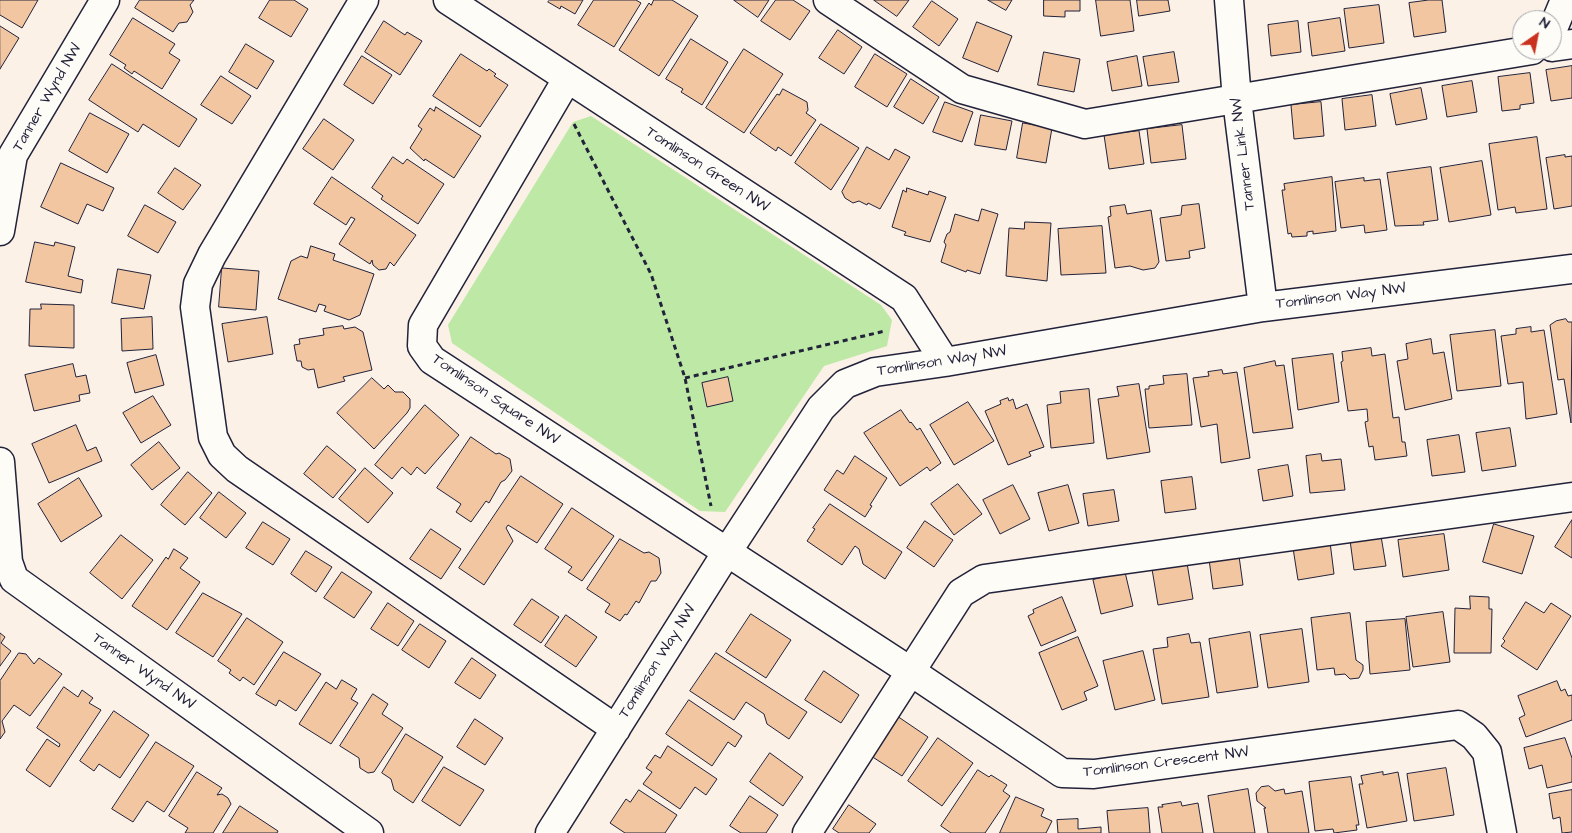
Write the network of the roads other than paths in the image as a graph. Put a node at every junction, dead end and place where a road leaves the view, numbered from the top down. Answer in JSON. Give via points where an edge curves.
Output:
{"nodes":[{"id":1,"x":105,"y":0,"type":"edge"},
{"id":2,"x":364,"y":0,"type":"edge"},
{"id":3,"x":448,"y":0,"type":"edge"},
{"id":4,"x":828,"y":0,"type":"edge"},
{"id":5,"x":1229,"y":0,"type":"edge"},
{"id":6,"x":1512,"y":53,"type":"edge"},
{"id":7,"x":567,"y":79,"type":"junction"},
{"id":8,"x":1238,"y":100,"type":"junction"},
{"id":9,"x":0,"y":231,"type":"edge"},
{"id":10,"x":1572,"y":269,"type":"edge"},
{"id":11,"x":1263,"y":307,"type":"junction"},
{"id":12,"x":945,"y":362,"type":"junction"},
{"id":13,"x":0,"y":462,"type":"edge"},
{"id":14,"x":1572,"y":497,"type":"edge"},
{"id":15,"x":727,"y":552,"type":"junction"},
{"id":16,"x":7,"y":587,"type":"edge"},
{"id":17,"x":910,"y":671,"type":"junction"},
{"id":18,"x":616,"y":729,"type":"junction"},
{"id":19,"x":369,"y":833,"type":"edge"},
{"id":20,"x":550,"y":833,"type":"edge"},
{"id":21,"x":807,"y":833,"type":"edge"},
{"id":22,"x":1502,"y":833,"type":"edge"}],
"edges":[{"from":1,"to":9,"type":"street","name":"Tanner Wynd NW","via":[[14,155]]},
{"from":2,"to":18,"type":"street","via":[[212,255],[198,284],[194,307],[213,437],[222,455],[236,469]]},
{"from":3,"to":7,"type":"street","name":"Tomlinson Green NW"},
{"from":4,"to":8,"type":"street","via":[[962,89],[1085,124]]},
{"from":5,"to":8,"type":"street","name":"Tanner Link NW"},
{"from":6,"to":8,"type":"street"},
{"from":7,"to":12,"type":"street","name":"Tomlinson Green NW","via":[[904,298]]},
{"from":7,"to":15,"type":"street","name":"Tomlinson Square NW","via":[[423,325],[422,346],[432,360]]},
{"from":8,"to":11,"type":"street","name":"Tanner Link NW"},
{"from":10,"to":11,"type":"street","name":"Tomlinson Way NW"},
{"from":11,"to":12,"type":"street","name":"Tomlinson Way NW"},
{"from":12,"to":15,"type":"street","name":"Tomlinson Way NW","via":[[875,372],[845,384],[821,408]]},
{"from":13,"to":16,"type":"street","name":"Tanner Wynd NW"},
{"from":14,"to":17,"type":"street","via":[[984,579],[961,593]]},
{"from":15,"to":17,"type":"street","name":"Tomlinson Crescent NW"},
{"from":15,"to":18,"type":"street","name":"Tomlinson Way NW"},
{"from":16,"to":19,"type":"street","name":"Tanner Wynd NW"},
{"from":17,"to":21,"type":"street"},
{"from":17,"to":22,"type":"street","name":"Tomlinson Crescent NW","via":[[1062,773],[1094,774],[1458,726],[1474,736],[1487,752]]},
{"from":18,"to":20,"type":"street","name":"Tomlinson Way NW"}]}
